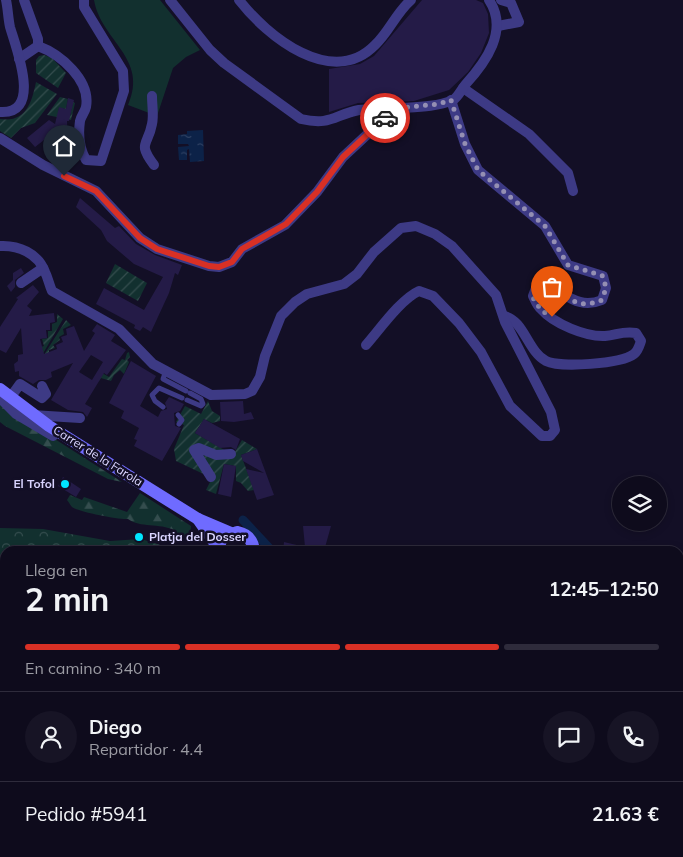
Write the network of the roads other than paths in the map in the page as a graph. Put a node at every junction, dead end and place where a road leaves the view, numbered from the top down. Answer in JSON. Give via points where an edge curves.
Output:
{"nodes":[{"id":1,"x":6,"y":0,"type":"edge"},
{"id":2,"x":24,"y":0,"type":"edge"},
{"id":3,"x":84,"y":0,"type":"edge"},
{"id":4,"x":170,"y":0,"type":"edge"},
{"id":5,"x":240,"y":0,"type":"edge"},
{"id":6,"x":410,"y":0,"type":"edge"},
{"id":7,"x":489,"y":0,"type":"edge"},
{"id":8,"x":501,"y":0,"type":"edge"},
{"id":9,"x":498,"y":26,"type":"junction"},
{"id":10,"x":38,"y":46,"type":"junction"},
{"id":11,"x":19,"y":59,"type":"junction"},
{"id":12,"x":463,"y":88,"type":"junction"},
{"id":13,"x":152,"y":96,"type":"dead end"},
{"id":14,"x":453,"y":100,"type":"junction"},
{"id":15,"x":392,"y":109,"type":"junction"},
{"id":16,"x":0,"y":112,"type":"edge"},
{"id":17,"x":0,"y":138,"type":"edge"},
{"id":18,"x":154,"y":165,"type":"dead end"},
{"id":19,"x":573,"y":191,"type":"dead end"},
{"id":20,"x":0,"y":246,"type":"edge"},
{"id":21,"x":43,"y":268,"type":"junction"},
{"id":22,"x":21,"y":283,"type":"dead end"},
{"id":23,"x":504,"y":316,"type":"junction"},
{"id":24,"x":366,"y":345,"type":"dead end"},
{"id":25,"x":166,"y":371,"type":"junction"},
{"id":26,"x":42,"y":386,"type":"dead end"},
{"id":27,"x":0,"y":389,"type":"edge"},
{"id":28,"x":5,"y":398,"type":"edge"},
{"id":29,"x":163,"y":407,"type":"dead end"},
{"id":30,"x":32,"y":415,"type":"junction"},
{"id":31,"x":178,"y":415,"type":"dead end"},
{"id":32,"x":80,"y":418,"type":"dead end"},
{"id":33,"x":179,"y":424,"type":"dead end"},
{"id":34,"x":53,"y":436,"type":"dead end"},
{"id":35,"x":231,"y":454,"type":"dead end"},
{"id":36,"x":211,"y":477,"type":"dead end"},
{"id":37,"x":198,"y":519,"type":"junction"},
{"id":38,"x":231,"y":533,"type":"junction"},
{"id":39,"x":215,"y":546,"type":"edge"},
{"id":40,"x":218,"y":546,"type":"edge"},
{"id":41,"x":253,"y":546,"type":"edge"}],
"edges":[{"from":1,"to":11,"type":"street"},
{"from":2,"to":10,"type":"street"},
{"from":3,"to":10,"type":"street","via":[[84,7],[118,62],[124,81],[124,91],[101,161],[86,160],[80,150],[80,120],[86,107],[86,90],[66,62],[54,52]]},
{"from":4,"to":15,"type":"street","via":[[210,50],[301,119],[330,122],[359,110]]},
{"from":5,"to":6,"type":"street","via":[[278,38],[301,54],[325,61],[361,56],[375,46]]},
{"from":7,"to":9,"type":"street"},
{"from":8,"to":9,"type":"street","via":[[511,3],[519,22]]},
{"from":9,"to":12,"type":"street","via":[[497,36],[487,56]]},
{"from":10,"to":11,"type":"street"},
{"from":11,"to":16,"type":"street","via":[[25,82],[24,94],[19,105],[6,113]]},
{"from":12,"to":14,"type":"street"},
{"from":12,"to":19,"type":"street","via":[[529,134],[568,173]]},
{"from":13,"to":18,"type":"street","via":[[152,125],[144,143],[146,154]]},
{"from":14,"to":15,"type":"street"},
{"from":14,"to":23,"type":"street","via":[[465,144],[478,170],[545,226],[568,265],[603,276],[606,288],[602,300],[593,304],[578,303],[550,287],[536,288],[532,296],[541,310],[574,331],[592,336],[624,331],[636,334],[641,341],[632,356],[598,363],[562,365],[546,361],[516,324]]},
{"from":15,"to":17,"type":"street","via":[[343,157],[317,192],[286,224],[242,249],[232,262],[219,267],[157,249],[146,242],[96,191],[43,165]]},
{"from":20,"to":21,"type":"street","via":[[25,250]]},
{"from":21,"to":22,"type":"street"},
{"from":21,"to":25,"type":"street","via":[[52,291],[119,329],[153,364]]},
{"from":23,"to":24,"type":"street","via":[[551,412],[555,430],[550,436],[542,436],[510,406],[481,352],[433,296],[419,291],[406,297]]},
{"from":23,"to":25,"type":"street","via":[[496,295],[452,246],[416,226],[401,228],[344,284],[307,294],[281,316],[252,391],[211,395]]},
{"from":25,"to":29,"type":"lane","via":[[163,379],[201,399],[203,404],[198,405],[159,388],[153,398]]},
{"from":26,"to":28,"type":"street","via":[[46,394],[42,398],[20,384]]},
{"from":27,"to":28,"type":"street","name":"Carrer de la Farola"},
{"from":28,"to":30,"type":"street","name":"Carrer de la Farola"},
{"from":28,"to":34,"type":"street","via":[[16,414]]},
{"from":30,"to":32,"type":"street"},
{"from":30,"to":37,"type":"street","name":"Carrer de la Farola"},
{"from":31,"to":33,"type":"lane","via":[[182,420]]},
{"from":35,"to":36,"type":"street","via":[[216,455],[199,448],[194,450]]},
{"from":37,"to":38,"type":"street"},
{"from":37,"to":39,"type":"street"},
{"from":38,"to":40,"type":"street","via":[[222,538]]},
{"from":38,"to":41,"type":"street","via":[[248,537]]}]}
